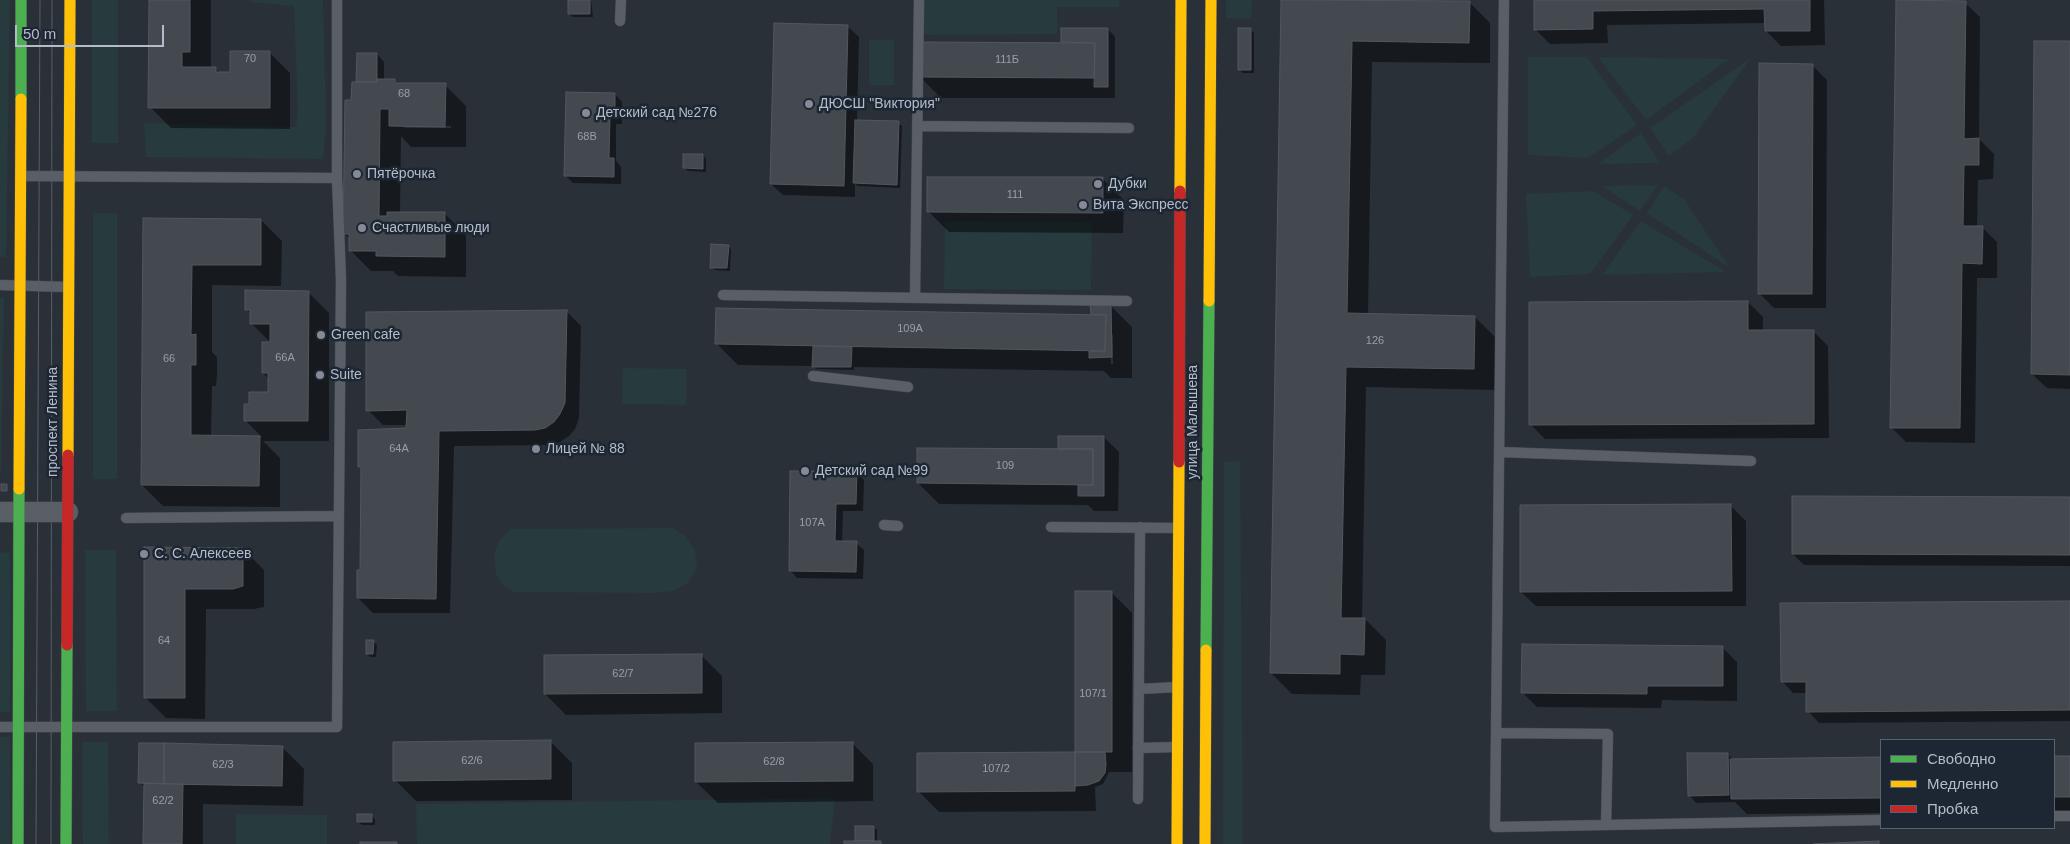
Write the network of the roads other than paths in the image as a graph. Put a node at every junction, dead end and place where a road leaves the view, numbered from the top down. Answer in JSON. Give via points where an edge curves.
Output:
{"nodes":[{"id":1,"x":21,"y":0,"type":"edge"},
{"id":2,"x":70,"y":0,"type":"edge"},
{"id":3,"x":337,"y":0,"type":"edge"},
{"id":4,"x":621,"y":0,"type":"edge"},
{"id":5,"x":919,"y":0,"type":"edge"},
{"id":6,"x":1180,"y":0,"type":"edge"},
{"id":7,"x":1211,"y":0,"type":"edge"},
{"id":8,"x":1504,"y":0,"type":"edge"},
{"id":9,"x":620,"y":21,"type":"dead end"},
{"id":10,"x":917,"y":126,"type":"junction"},
{"id":11,"x":1129,"y":128,"type":"dead end"},
{"id":12,"x":21,"y":176,"type":"junction"},
{"id":13,"x":69,"y":176,"type":"junction"},
{"id":14,"x":337,"y":178,"type":"junction"},
{"id":15,"x":0,"y":285,"type":"edge"},
{"id":16,"x":20,"y":286,"type":"junction"},
{"id":17,"x":68,"y":287,"type":"junction"},
{"id":18,"x":723,"y":295,"type":"dead end"},
{"id":19,"x":915,"y":297,"type":"junction"},
{"id":20,"x":1127,"y":301,"type":"dead end"},
{"id":21,"x":813,"y":376,"type":"dead end"},
{"id":22,"x":908,"y":387,"type":"dead end"},
{"id":23,"x":1499,"y":452,"type":"junction"},
{"id":24,"x":1751,"y":462,"type":"dead end"},
{"id":25,"x":10,"y":512,"type":"edge"},
{"id":26,"x":68,"y":512,"type":"junction"},
{"id":27,"x":339,"y":516,"type":"junction"},
{"id":28,"x":126,"y":518,"type":"dead end"},
{"id":29,"x":884,"y":525,"type":"dead end"},
{"id":30,"x":898,"y":526,"type":"dead end"},
{"id":31,"x":1051,"y":527,"type":"dead end"},
{"id":32,"x":1140,"y":527,"type":"junction"},
{"id":33,"x":1178,"y":528,"type":"junction"},
{"id":34,"x":1178,"y":687,"type":"junction"},
{"id":35,"x":1139,"y":689,"type":"junction"},
{"id":36,"x":0,"y":727,"type":"edge"},
{"id":37,"x":18,"y":727,"type":"junction"},
{"id":38,"x":67,"y":728,"type":"junction"},
{"id":39,"x":1496,"y":733,"type":"junction"},
{"id":40,"x":1178,"y":747,"type":"junction"},
{"id":41,"x":1138,"y":748,"type":"junction"},
{"id":42,"x":1138,"y":799,"type":"dead end"},
{"id":43,"x":2055,"y":816,"type":"edge"},
{"id":44,"x":2070,"y":816,"type":"edge"},
{"id":45,"x":1880,"y":820,"type":"edge"},
{"id":46,"x":1606,"y":825,"type":"junction"},
{"id":47,"x":18,"y":844,"type":"edge"},
{"id":48,"x":66,"y":844,"type":"edge"},
{"id":49,"x":1177,"y":844,"type":"edge"},
{"id":50,"x":1205,"y":844,"type":"edge"}],
"edges":[{"from":1,"to":12,"type":"main road"},
{"from":2,"to":13,"type":"main road","name":"проспект Ленина"},
{"from":3,"to":14,"type":"lane"},
{"from":4,"to":9,"type":"lane"},
{"from":5,"to":10,"type":"lane"},
{"from":6,"to":33,"type":"main road","name":"улица Малышева"},
{"from":7,"to":50,"type":"main road","name":"улица Малышева"},
{"from":8,"to":23,"type":"lane"},
{"from":10,"to":11,"type":"lane"},
{"from":10,"to":19,"type":"lane"},
{"from":12,"to":13,"type":"lane"},
{"from":12,"to":16,"type":"main road"},
{"from":13,"to":14,"type":"lane"},
{"from":13,"to":17,"type":"main road","name":"проспект Ленина"},
{"from":14,"to":27,"type":"lane","via":[[341,280]]},
{"from":15,"to":16,"type":"lane"},
{"from":16,"to":17,"type":"lane"},
{"from":16,"to":25,"type":"main road"},
{"from":17,"to":26,"type":"main road","name":"проспект Ленина"},
{"from":18,"to":19,"type":"lane"},
{"from":19,"to":20,"type":"lane"},
{"from":21,"to":22,"type":"lane"},
{"from":23,"to":24,"type":"lane"},
{"from":23,"to":39,"type":"lane"},
{"from":25,"to":26,"type":"street"},
{"from":25,"to":37,"type":"main road"},
{"from":26,"to":38,"type":"main road","name":"проспект Ленина"},
{"from":27,"to":28,"type":"lane"},
{"from":27,"to":38,"type":"lane","via":[[337,727]]},
{"from":29,"to":30,"type":"lane"},
{"from":31,"to":32,"type":"lane"},
{"from":32,"to":33,"type":"lane"},
{"from":32,"to":35,"type":"lane"},
{"from":33,"to":34,"type":"main road","name":"улица Малышева"},
{"from":34,"to":35,"type":"lane"},
{"from":34,"to":40,"type":"main road","name":"улица Малышева"},
{"from":35,"to":41,"type":"lane"},
{"from":36,"to":37,"type":"lane"},
{"from":37,"to":38,"type":"lane"},
{"from":37,"to":47,"type":"main road"},
{"from":38,"to":48,"type":"main road","name":"проспект Ленина"},
{"from":39,"to":46,"type":"lane","via":[[1608,734]]},
{"from":39,"to":46,"type":"lane","via":[[1495,827]]},
{"from":40,"to":41,"type":"lane"},
{"from":40,"to":49,"type":"main road","name":"улица Малышева"},
{"from":41,"to":42,"type":"lane"},
{"from":43,"to":44,"type":"lane"},
{"from":45,"to":46,"type":"lane"}]}
